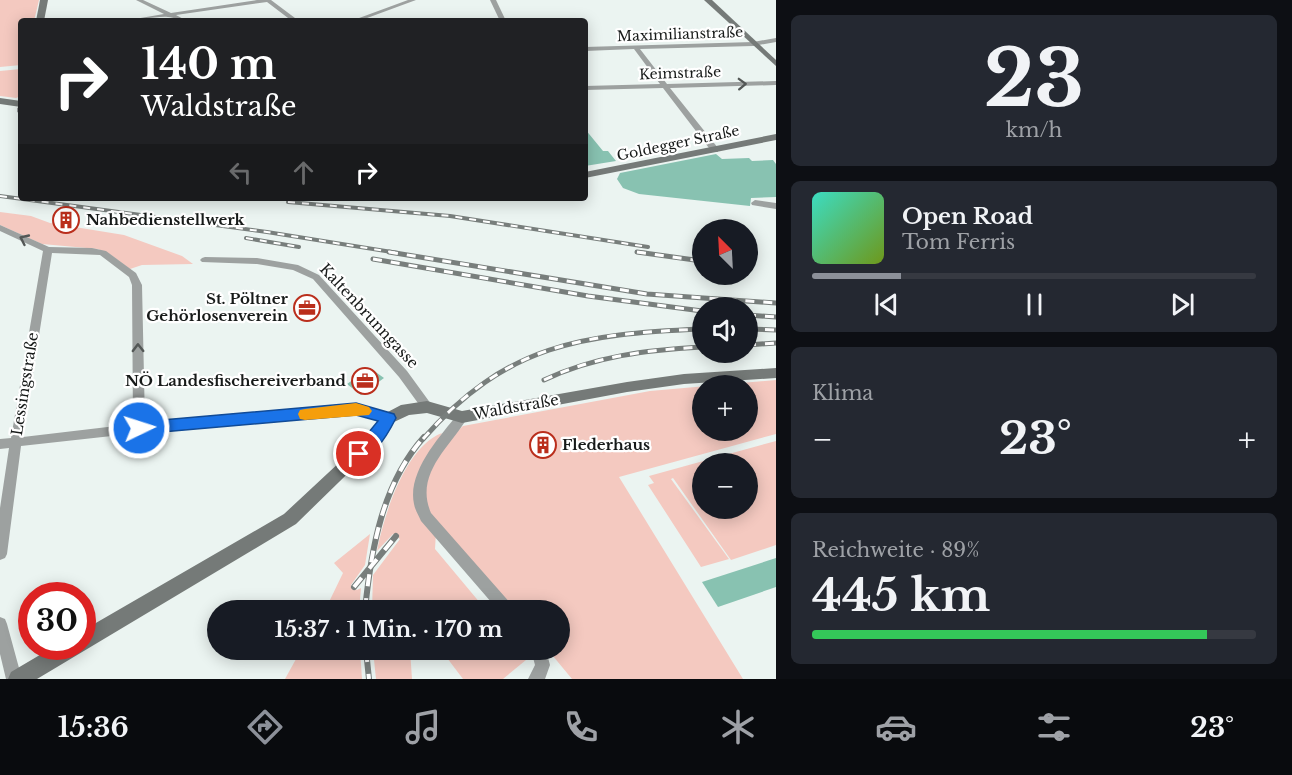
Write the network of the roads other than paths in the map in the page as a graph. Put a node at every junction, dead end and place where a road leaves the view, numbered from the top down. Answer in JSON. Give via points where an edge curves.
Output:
{"nodes":[{"id":1,"x":44,"y":0,"type":"edge"},
{"id":2,"x":139,"y":0,"type":"edge"},
{"id":3,"x":268,"y":0,"type":"edge"},
{"id":4,"x":414,"y":0,"type":"edge"},
{"id":5,"x":493,"y":0,"type":"edge"},
{"id":6,"x":708,"y":0,"type":"edge"},
{"id":7,"x":170,"y":15,"type":"junction"},
{"id":8,"x":41,"y":18,"type":"edge"},
{"id":9,"x":148,"y":18,"type":"edge"},
{"id":10,"x":177,"y":18,"type":"edge"},
{"id":11,"x":292,"y":18,"type":"edge"},
{"id":12,"x":363,"y":18,"type":"edge"},
{"id":13,"x":502,"y":18,"type":"edge"},
{"id":14,"x":776,"y":40,"type":"edge"},
{"id":15,"x":753,"y":44,"type":"junction"},
{"id":16,"x":635,"y":47,"type":"junction"},
{"id":17,"x":588,"y":49,"type":"edge"},
{"id":18,"x":776,"y":64,"type":"edge"},
{"id":19,"x":776,"y":83,"type":"edge"},
{"id":20,"x":665,"y":86,"type":"junction"},
{"id":21,"x":588,"y":88,"type":"edge"},
{"id":22,"x":0,"y":101,"type":"edge"},
{"id":23,"x":18,"y":107,"type":"edge"},
{"id":24,"x":776,"y":136,"type":"edge"},
{"id":25,"x":715,"y":150,"type":"junction"},
{"id":26,"x":588,"y":174,"type":"edge"},
{"id":27,"x":754,"y":203,"type":"dead end"},
{"id":28,"x":776,"y":206,"type":"edge"},
{"id":29,"x":0,"y":228,"type":"edge"},
{"id":30,"x":48,"y":250,"type":"junction"},
{"id":31,"x":205,"y":260,"type":"dead end"},
{"id":32,"x":776,"y":373,"type":"edge"},
{"id":33,"x":427,"y":407,"type":"junction"},
{"id":34,"x":462,"y":417,"type":"junction"},
{"id":35,"x":388,"y":418,"type":"junction"},
{"id":36,"x":139,"y":428,"type":"junction"},
{"id":37,"x":16,"y":441,"type":"junction"},
{"id":38,"x":0,"y":444,"type":"edge"},
{"id":39,"x":0,"y":554,"type":"edge"},
{"id":40,"x":498,"y":600,"type":"edge"},
{"id":41,"x":0,"y":624,"type":"edge"},
{"id":42,"x":96,"y":634,"type":"edge"},
{"id":43,"x":49,"y":660,"type":"edge"},
{"id":44,"x":542,"y":660,"type":"edge"},
{"id":45,"x":16,"y":679,"type":"edge"},
{"id":46,"x":536,"y":679,"type":"edge"}],
"edges":[{"from":1,"to":8,"type":"street"},
{"from":2,"to":7,"type":"street"},
{"from":3,"to":7,"type":"street"},
{"from":3,"to":11,"type":"street"},
{"from":4,"to":12,"type":"street"},
{"from":5,"to":13,"type":"street"},
{"from":6,"to":15,"type":"street"},
{"from":7,"to":9,"type":"street"},
{"from":7,"to":10,"type":"street"},
{"from":14,"to":15,"type":"street","name":"Maximilianstraße"},
{"from":15,"to":16,"type":"street","name":"Maximilianstraße"},
{"from":15,"to":18,"type":"street"},
{"from":16,"to":17,"type":"street","name":"Maximilianstraße"},
{"from":16,"to":20,"type":"street"},
{"from":20,"to":19,"type":"street","name":"Keimstraße","one_way":true},
{"from":20,"to":21,"type":"street","name":"Keimstraße"},
{"from":20,"to":25,"type":"street"},
{"from":22,"to":23,"type":"street"},
{"from":24,"to":25,"type":"street","name":"Goldegger Straße"},
{"from":25,"to":26,"type":"street","name":"Goldegger Straße"},
{"from":27,"to":28,"type":"street"},
{"from":30,"to":29,"type":"street","one_way":true},
{"from":36,"to":30,"type":"street","one_way":true,"via":[[135,279],[103,253]]},
{"from":30,"to":37,"type":"street","name":"Lessingstraße"},
{"from":31,"to":33,"type":"street","name":"Kaltenbrunngasse","via":[[276,264],[295,267],[316,277],[403,374]]},
{"from":32,"to":34,"type":"street","name":"Waldstraße","via":[[684,379]]},
{"from":33,"to":34,"type":"street","name":"Waldstraße"},
{"from":33,"to":35,"type":"street","name":"Waldstraße","via":[[406,409]]},
{"from":34,"to":40,"type":"street","via":[[429,465],[419,487],[420,505],[426,517]]},
{"from":35,"to":36,"type":"street","via":[[356,409]]},
{"from":35,"to":42,"type":"street","via":[[376,437],[290,519]]},
{"from":36,"to":37,"type":"street"},
{"from":37,"to":38,"type":"street"},
{"from":37,"to":39,"type":"street","name":"Lessingstraße"},
{"from":41,"to":45,"type":"street"},
{"from":43,"to":45,"type":"street"},
{"from":44,"to":46,"type":"street"}]}
